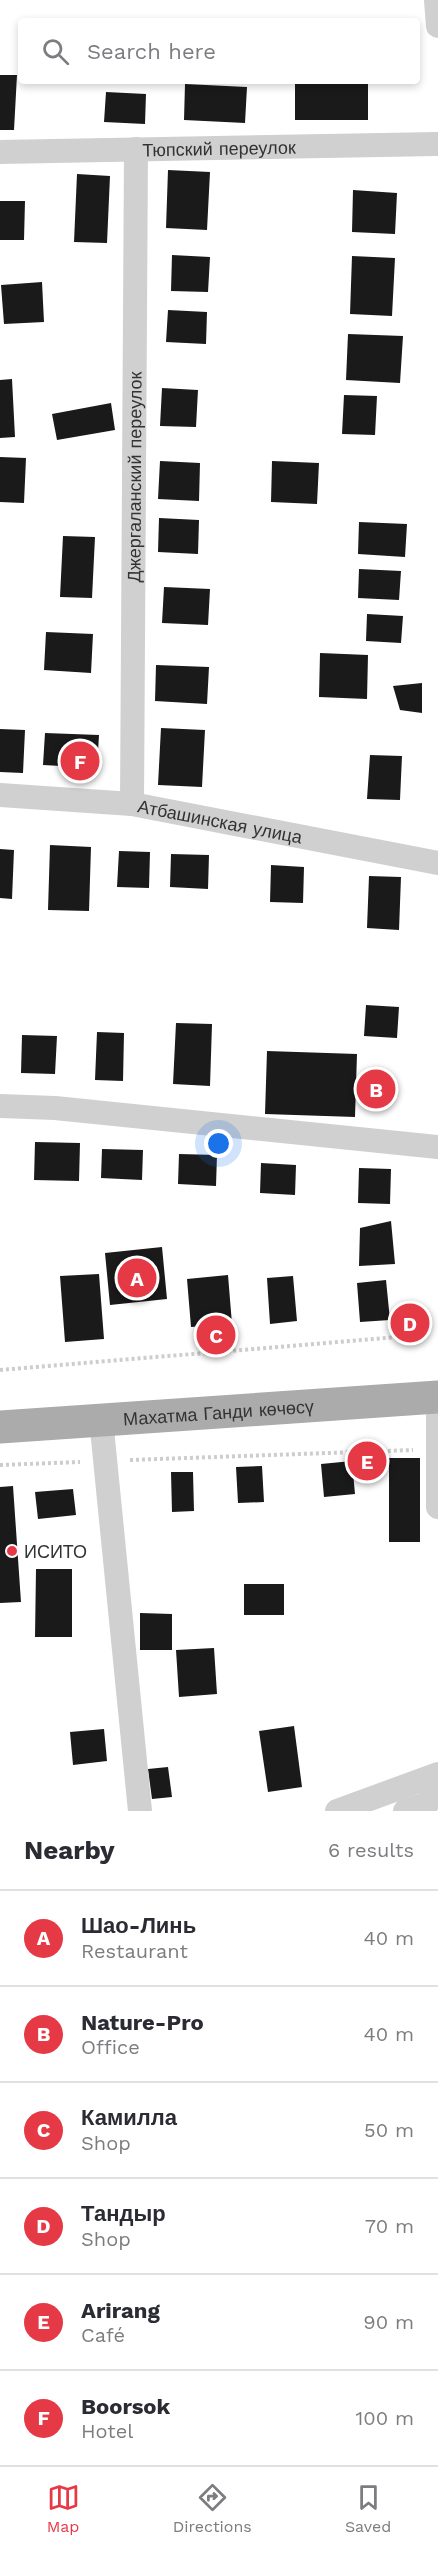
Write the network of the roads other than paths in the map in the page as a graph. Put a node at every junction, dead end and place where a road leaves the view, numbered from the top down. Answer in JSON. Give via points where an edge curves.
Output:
{"nodes":[{"id":1,"x":436,"y":0,"type":"edge"},
{"id":2,"x":438,"y":26,"type":"edge"},
{"id":3,"x":438,"y":144,"type":"edge"},
{"id":4,"x":136,"y":149,"type":"junction"},
{"id":5,"x":0,"y":152,"type":"edge"},
{"id":6,"x":0,"y":795,"type":"edge"},
{"id":7,"x":132,"y":804,"type":"junction"},
{"id":8,"x":438,"y":863,"type":"edge"},
{"id":9,"x":0,"y":1106,"type":"edge"},
{"id":10,"x":438,"y":1147,"type":"edge"},
{"id":11,"x":438,"y":1397,"type":"edge"},
{"id":12,"x":438,"y":1405,"type":"edge"},
{"id":13,"x":101,"y":1419,"type":"junction"},
{"id":14,"x":0,"y":1427,"type":"edge"},
{"id":15,"x":438,"y":1507,"type":"edge"},
{"id":16,"x":438,"y":1774,"type":"edge"},
{"id":17,"x":140,"y":1811,"type":"edge"},
{"id":18,"x":338,"y":1811,"type":"edge"}],
"edges":[{"from":1,"to":2,"type":"street"},
{"from":3,"to":4,"type":"street","name":"Тюпский переулок"},
{"from":4,"to":5,"type":"street","name":"Тюпский переулок"},
{"from":4,"to":7,"type":"street","name":"Джергаланский переулок"},
{"from":6,"to":7,"type":"street","name":"Атбашинская улица"},
{"from":7,"to":8,"type":"street","name":"Атбашинская улица"},
{"from":9,"to":10,"type":"street","via":[[55,1108]]},
{"from":11,"to":13,"type":"main road","name":"Махатма Ганди көчөсү"},
{"from":12,"to":15,"type":"street"},
{"from":13,"to":14,"type":"main road","name":"Махатма Ганди көчөсү"},
{"from":13,"to":17,"type":"street"},
{"from":16,"to":18,"type":"street"}]}
